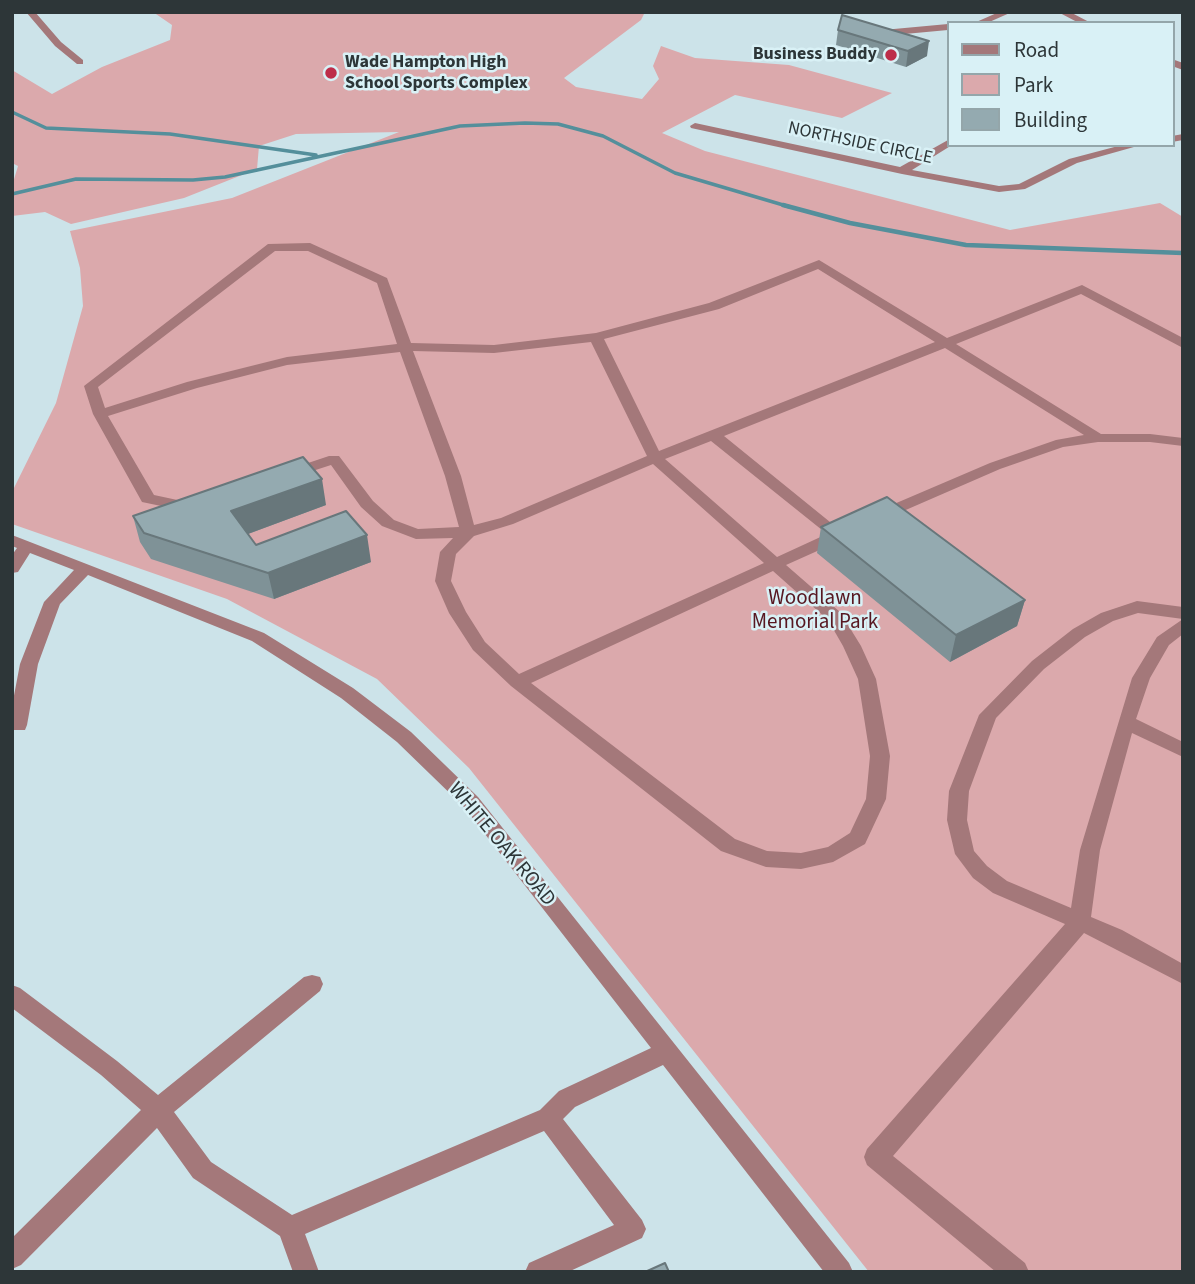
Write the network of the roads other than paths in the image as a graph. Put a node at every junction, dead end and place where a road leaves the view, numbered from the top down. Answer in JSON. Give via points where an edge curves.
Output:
{"nodes":[{"id":1,"x":30,"y":12,"type":"edge"},
{"id":2,"x":1008,"y":12,"type":"edge"},
{"id":3,"x":1062,"y":12,"type":"edge"},
{"id":4,"x":983,"y":21,"type":"edge"},
{"id":5,"x":1082,"y":21,"type":"edge"},
{"id":6,"x":946,"y":27,"type":"edge"},
{"id":7,"x":883,"y":33,"type":"edge"},
{"id":8,"x":80,"y":62,"type":"dead end"},
{"id":9,"x":695,"y":126,"type":"dead end"},
{"id":10,"x":946,"y":144,"type":"edge"},
{"id":11,"x":1114,"y":147,"type":"edge"},
{"id":12,"x":902,"y":171,"type":"junction"},
{"id":13,"x":596,"y":337,"type":"junction"},
{"id":14,"x":945,"y":343,"type":"junction"},
{"id":15,"x":1183,"y":344,"type":"edge"},
{"id":16,"x":404,"y":346,"type":"junction"},
{"id":17,"x":100,"y":414,"type":"junction"},
{"id":18,"x":713,"y":435,"type":"junction"},
{"id":19,"x":1098,"y":438,"type":"junction"},
{"id":20,"x":1183,"y":442,"type":"edge"},
{"id":21,"x":655,"y":458,"type":"junction"},
{"id":22,"x":269,"y":481,"type":"edge"},
{"id":23,"x":204,"y":503,"type":"edge"},
{"id":24,"x":849,"y":530,"type":"junction"},
{"id":25,"x":468,"y":531,"type":"junction"},
{"id":26,"x":20,"y":543,"type":"edge"},
{"id":27,"x":776,"y":565,"type":"junction"},
{"id":28,"x":12,"y":568,"type":"edge"},
{"id":29,"x":86,"y":568,"type":"junction"},
{"id":30,"x":1183,"y":613,"type":"edge"},
{"id":31,"x":1183,"y":625,"type":"edge"},
{"id":32,"x":517,"y":682,"type":"junction"},
{"id":33,"x":1126,"y":722,"type":"junction"},
{"id":34,"x":18,"y":725,"type":"dead end"},
{"id":35,"x":1183,"y":750,"type":"edge"},
{"id":36,"x":1080,"y":922,"type":"junction"},
{"id":37,"x":1183,"y":975,"type":"edge"},
{"id":38,"x":312,"y":984,"type":"dead end"},
{"id":39,"x":12,"y":995,"type":"edge"},
{"id":40,"x":666,"y":1052,"type":"junction"},
{"id":41,"x":158,"y":1110,"type":"junction"},
{"id":42,"x":548,"y":1118,"type":"junction"},
{"id":43,"x":290,"y":1228,"type":"junction"},
{"id":44,"x":12,"y":1256,"type":"edge"},
{"id":45,"x":306,"y":1272,"type":"edge"},
{"id":46,"x":538,"y":1272,"type":"edge"},
{"id":47,"x":839,"y":1272,"type":"edge"},
{"id":48,"x":1016,"y":1272,"type":"edge"}],
"edges":[{"from":1,"to":8,"type":"street"},
{"from":2,"to":4,"type":"street"},
{"from":3,"to":5,"type":"street"},
{"from":6,"to":7,"type":"street"},
{"from":9,"to":12,"type":"street","name":"NORTHSIDE CIRCLE"},
{"from":10,"to":12,"type":"street"},
{"from":11,"to":12,"type":"street","name":"NORTHSIDE CIRCLE","via":[[1014,188]]},
{"from":13,"to":14,"type":"street","via":[[714,306],[819,264]]},
{"from":13,"to":16,"type":"street","via":[[494,349]]},
{"from":13,"to":21,"type":"street"},
{"from":14,"to":15,"type":"street","via":[[1082,289]]},
{"from":14,"to":18,"type":"street"},
{"from":14,"to":19,"type":"street"},
{"from":16,"to":17,"type":"street","via":[[287,360]]},
{"from":16,"to":17,"type":"street","via":[[383,281],[310,247],[272,247],[92,386]]},
{"from":16,"to":25,"type":"street"},
{"from":17,"to":23,"type":"street","via":[[148,499],[191,507]]},
{"from":18,"to":21,"type":"street"},
{"from":18,"to":24,"type":"street"},
{"from":19,"to":20,"type":"street"},
{"from":19,"to":24,"type":"street","via":[[1061,443],[995,466]]},
{"from":21,"to":25,"type":"street","via":[[507,521]]},
{"from":21,"to":27,"type":"street"},
{"from":22,"to":25,"type":"street","via":[[334,459],[367,504],[388,523],[416,534]]},
{"from":24,"to":27,"type":"street"},
{"from":25,"to":32,"type":"street","via":[[447,552],[443,581],[479,646]]},
{"from":26,"to":28,"type":"street"},
{"from":26,"to":29,"type":"street","name":"WHITE OAK ROAD"},
{"from":27,"to":32,"type":"street"},
{"from":27,"to":32,"type":"street","via":[[834,616],[867,679],[875,718],[880,756],[876,799],[858,838],[833,854],[801,861],[765,859],[728,845]]},
{"from":29,"to":34,"type":"street","via":[[52,602],[29,664]]},
{"from":29,"to":40,"type":"street","name":"WHITE OAK ROAD","via":[[258,637],[377,714],[471,802]]},
{"from":30,"to":36,"type":"street","via":[[1137,607],[1079,633],[1038,665],[988,715],[964,778],[957,820],[965,854],[1000,887]]},
{"from":31,"to":33,"type":"street","via":[[1163,641]]},
{"from":33,"to":35,"type":"street"},
{"from":33,"to":36,"type":"street","via":[[1090,850]]},
{"from":36,"to":37,"type":"street"},
{"from":36,"to":48,"type":"street","via":[[876,1157]]},
{"from":38,"to":41,"type":"street"},
{"from":39,"to":41,"type":"street"},
{"from":40,"to":42,"type":"street","via":[[567,1099]]},
{"from":40,"to":47,"type":"street","name":"WHITE OAK ROAD"},
{"from":41,"to":43,"type":"street","via":[[202,1170]]},
{"from":41,"to":44,"type":"street"},
{"from":42,"to":43,"type":"street"},
{"from":42,"to":46,"type":"street","via":[[633,1229]]},
{"from":43,"to":45,"type":"street"}]}
